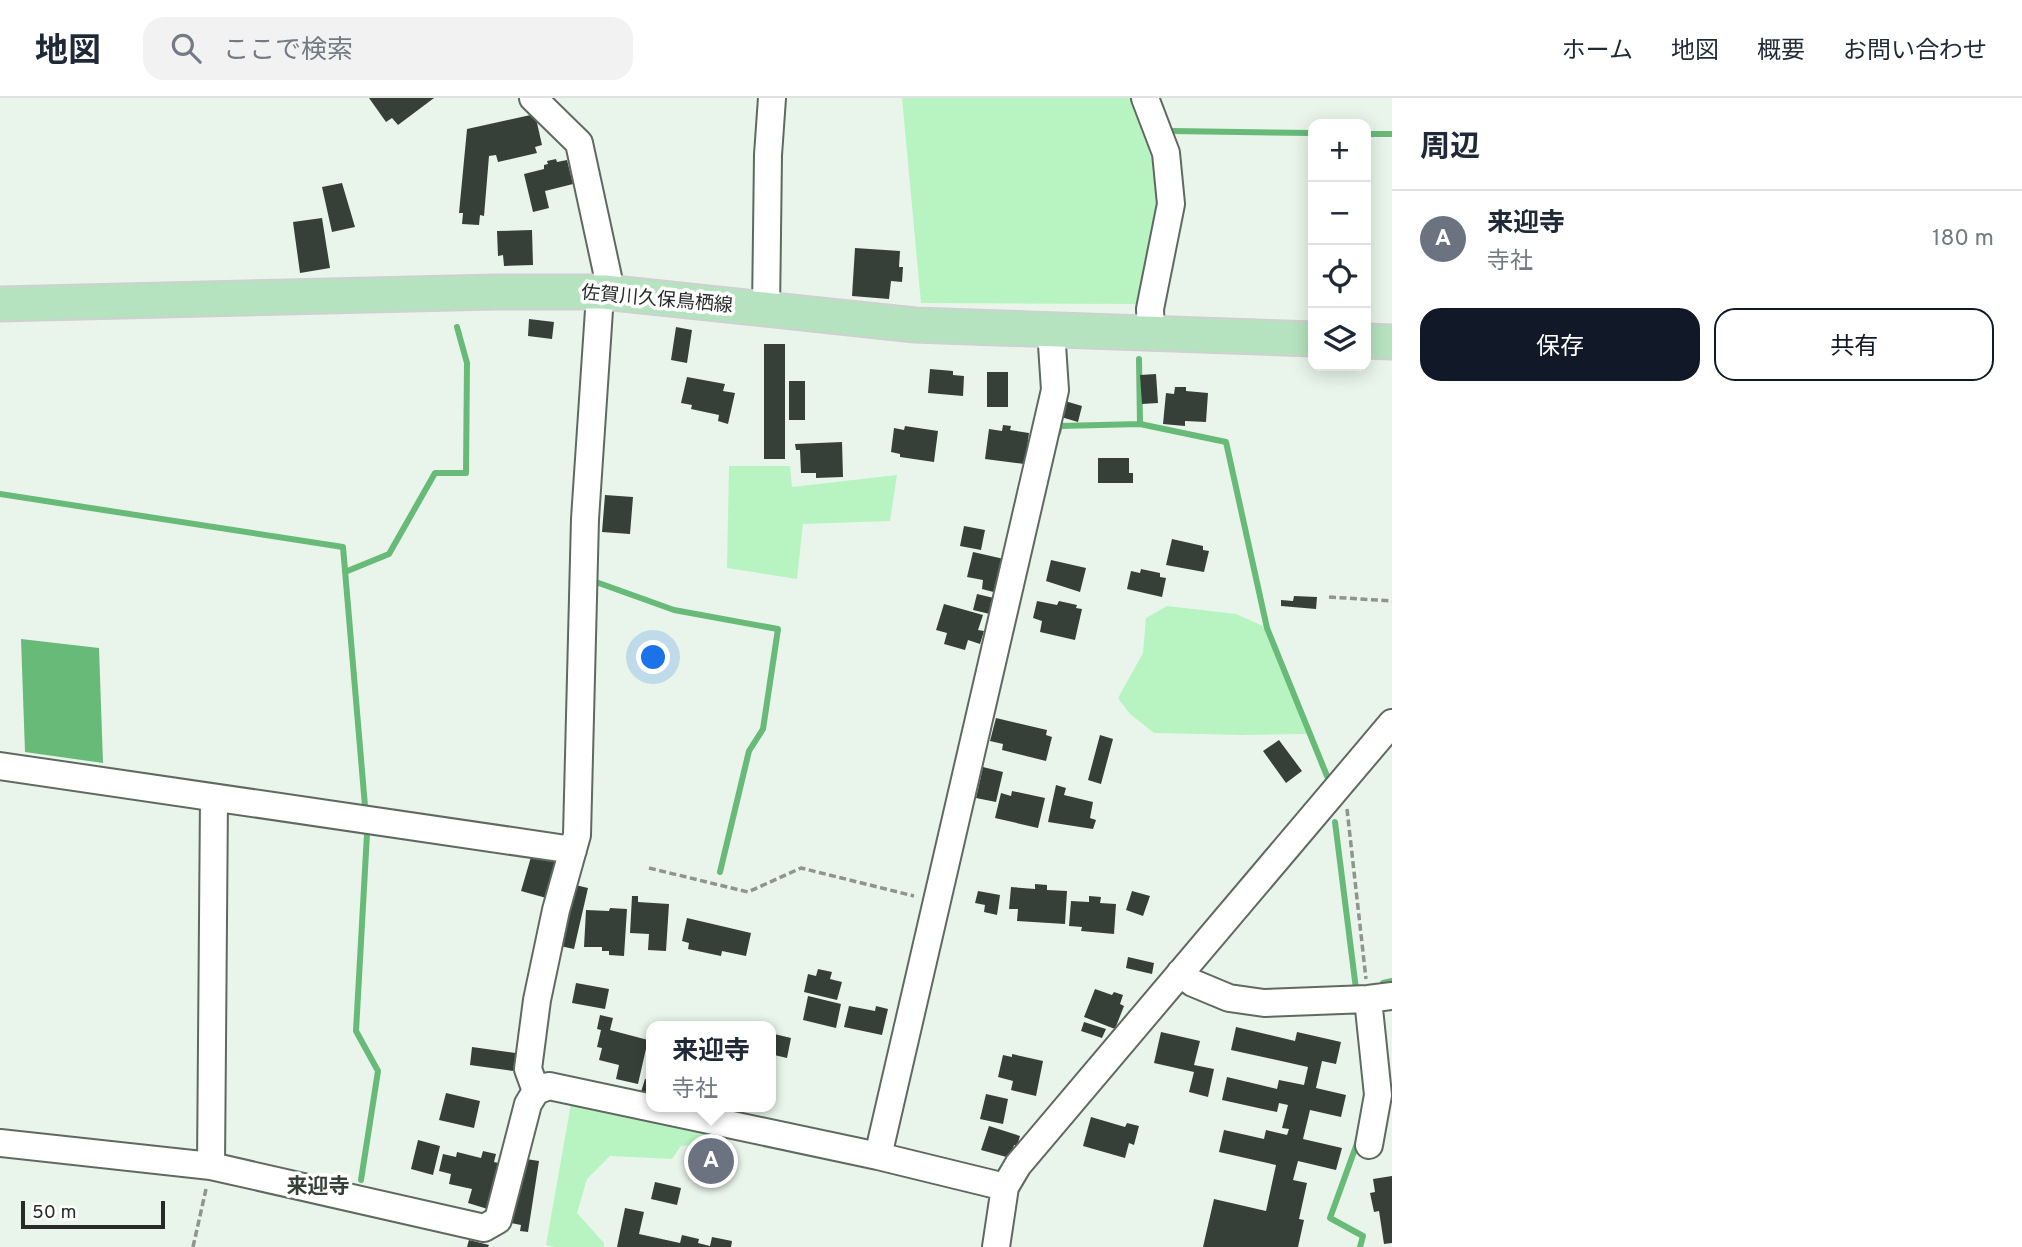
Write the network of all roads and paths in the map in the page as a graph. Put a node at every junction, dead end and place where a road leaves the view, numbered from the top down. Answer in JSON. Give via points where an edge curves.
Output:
{"nodes":[{"id":1,"x":533,"y":98,"type":"edge"},
{"id":2,"x":772,"y":98,"type":"edge"},
{"id":3,"x":1145,"y":98,"type":"edge"},
{"id":4,"x":604,"y":292,"type":"junction"},
{"id":5,"x":0,"y":304,"type":"edge"},
{"id":6,"x":766,"y":311,"type":"junction"},
{"id":7,"x":1051,"y":330,"type":"junction"},
{"id":8,"x":1151,"y":333,"type":"junction"},
{"id":9,"x":1308,"y":339,"type":"edge"},
{"id":10,"x":1371,"y":341,"type":"edge"},
{"id":11,"x":1392,"y":342,"type":"edge"},
{"id":12,"x":1329,"y":597,"type":"dead end"},
{"id":13,"x":1392,"y":601,"type":"edge"},
{"id":14,"x":1392,"y":723,"type":"edge"},
{"id":15,"x":5,"y":767,"type":"edge"},
{"id":16,"x":1335,"y":790,"type":"junction"},
{"id":17,"x":214,"y":798,"type":"junction"},
{"id":18,"x":573,"y":850,"type":"junction"},
{"id":19,"x":649,"y":868,"type":"dead end"},
{"id":20,"x":937,"y":901,"type":"junction"},
{"id":21,"x":1180,"y":973,"type":"junction"},
{"id":22,"x":1380,"y":998,"type":"edge"},
{"id":23,"x":536,"y":1091,"type":"junction"},
{"id":24,"x":646,"y":1107,"type":"edge"},
{"id":25,"x":671,"y":1112,"type":"edge"},
{"id":26,"x":3,"y":1143,"type":"edge"},
{"id":27,"x":1368,"y":1145,"type":"dead end"},
{"id":28,"x":878,"y":1156,"type":"junction"},
{"id":29,"x":211,"y":1166,"type":"junction"},
{"id":30,"x":1005,"y":1187,"type":"junction"},
{"id":31,"x":193,"y":1247,"type":"edge"},
{"id":32,"x":996,"y":1247,"type":"edge"}],
"edges":[{"from":1,"to":4,"type":"street","via":[[579,143],[608,277]]},
{"from":2,"to":6,"type":"street"},
{"from":3,"to":8,"type":"street","via":[[1166,153],[1171,204],[1150,309]]},
{"from":4,"to":5,"type":"main road","name":"佐賀川久保鳥栖線"},
{"from":4,"to":6,"type":"main road","name":"佐賀川久保鳥栖線"},
{"from":4,"to":18,"type":"street","via":[[585,519]]},
{"from":6,"to":7,"type":"main road","name":"佐賀川久保鳥栖線","via":[[915,326]]},
{"from":7,"to":8,"type":"main road","name":"佐賀川久保鳥栖線"},
{"from":7,"to":20,"type":"street","via":[[1055,390]]},
{"from":8,"to":9,"type":"main road","name":"佐賀川久保鳥栖線"},
{"from":10,"to":11,"type":"main road"},
{"from":12,"to":13,"type":"path"},
{"from":14,"to":16,"type":"street"},
{"from":15,"to":17,"type":"street"},
{"from":16,"to":21,"type":"street"},
{"from":16,"to":22,"type":"path","via":[[1348,811]]},
{"from":17,"to":18,"type":"street"},
{"from":17,"to":29,"type":"street"},
{"from":18,"to":23,"type":"street","via":[[537,1000],[528,1069]]},
{"from":19,"to":20,"type":"path","via":[[748,892],[801,868]]},
{"from":20,"to":28,"type":"street"},
{"from":21,"to":22,"type":"street","via":[[1229,998],[1264,1003]]},
{"from":21,"to":30,"type":"street","via":[[1018,1165]]},
{"from":22,"to":27,"type":"street","via":[[1378,1095]]},
{"from":23,"to":24,"type":"street","via":[[549,1086]]},
{"from":23,"to":29,"type":"street","via":[[528,1104],[498,1220],[484,1228]]},
{"from":25,"to":28,"type":"street"},
{"from":26,"to":29,"type":"street"},
{"from":28,"to":30,"type":"street"},
{"from":29,"to":31,"type":"path"},
{"from":30,"to":32,"type":"street"}]}
